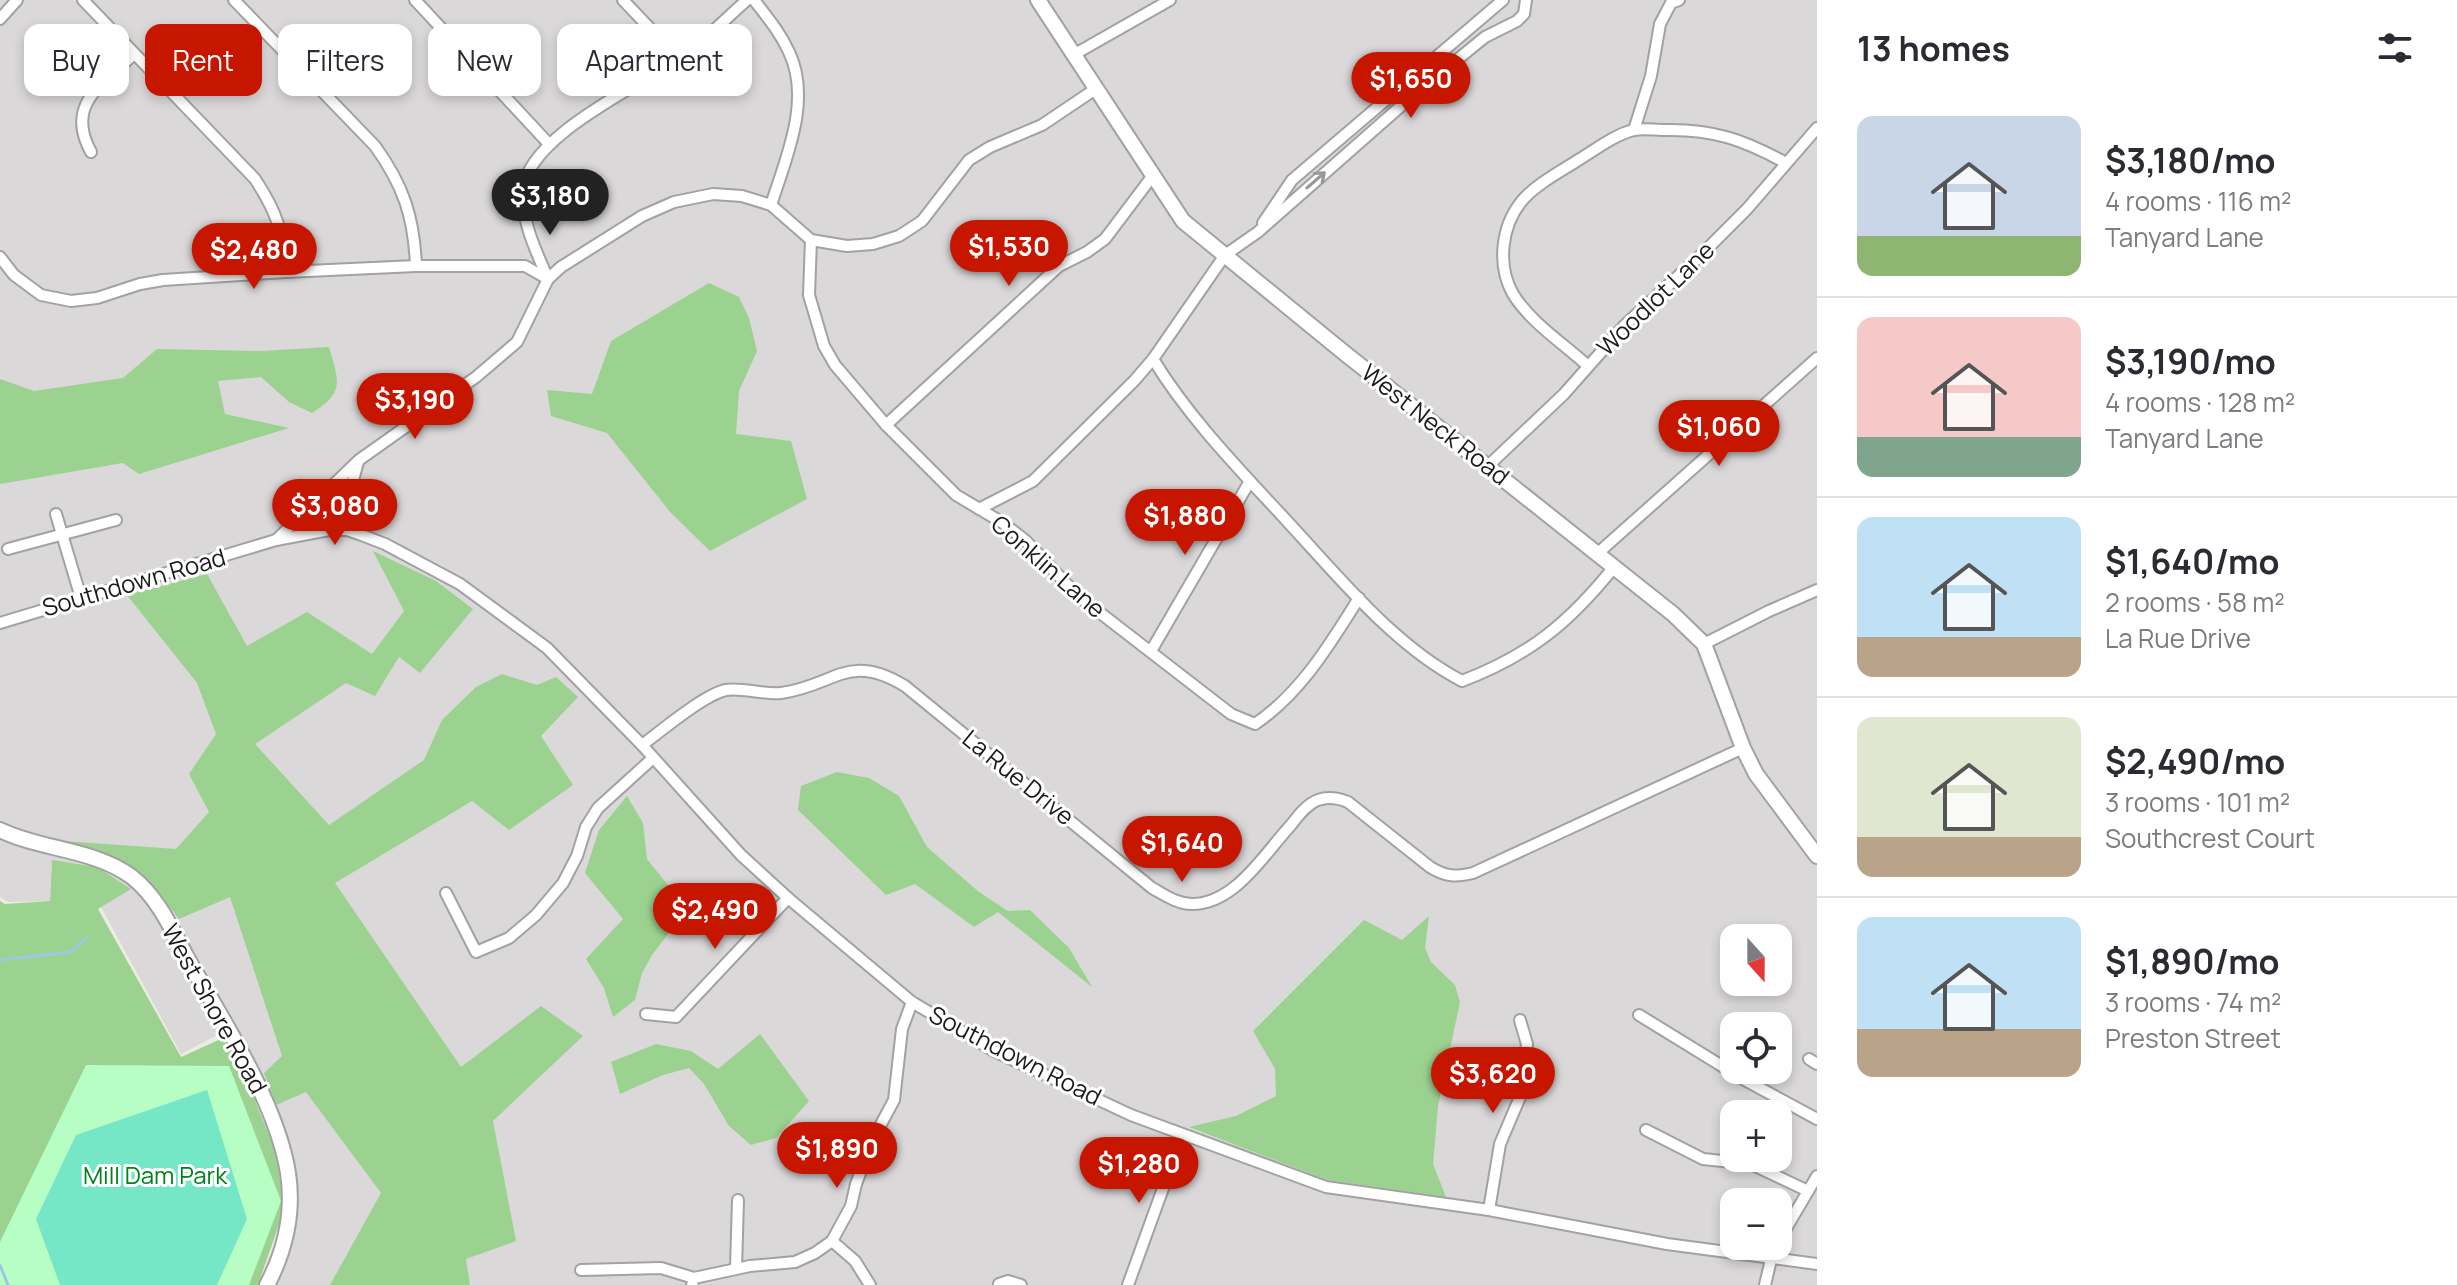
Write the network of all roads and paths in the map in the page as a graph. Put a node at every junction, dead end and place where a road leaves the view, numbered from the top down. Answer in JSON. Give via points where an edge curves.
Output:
{"nodes":[{"id":1,"x":17,"y":0,"type":"edge"},
{"id":2,"x":83,"y":0,"type":"edge"},
{"id":3,"x":234,"y":0,"type":"edge"},
{"id":4,"x":415,"y":0,"type":"edge"},
{"id":5,"x":623,"y":0,"type":"edge"},
{"id":6,"x":747,"y":0,"type":"edge"},
{"id":7,"x":754,"y":0,"type":"edge"},
{"id":8,"x":1038,"y":0,"type":"edge"},
{"id":9,"x":1170,"y":0,"type":"edge"},
{"id":10,"x":1503,"y":0,"type":"edge"},
{"id":11,"x":1526,"y":0,"type":"edge"},
{"id":12,"x":1679,"y":0,"type":"edge"},
{"id":13,"x":0,"y":19,"type":"edge"},
{"id":14,"x":646,"y":24,"type":"edge"},
{"id":15,"x":719,"y":24,"type":"edge"},
{"id":16,"x":1075,"y":54,"type":"junction"},
{"id":17,"x":133,"y":55,"type":"junction"},
{"id":18,"x":1097,"y":88,"type":"junction"},
{"id":19,"x":618,"y":96,"type":"edge"},
{"id":20,"x":1817,"y":128,"type":"edge"},
{"id":21,"x":1634,"y":130,"type":"junction"},
{"id":22,"x":549,"y":144,"type":"junction"},
{"id":23,"x":91,"y":152,"type":"dead end"},
{"id":24,"x":1786,"y":163,"type":"junction"},
{"id":25,"x":1154,"y":174,"type":"junction"},
{"id":26,"x":771,"y":205,"type":"junction"},
{"id":27,"x":1258,"y":232,"type":"junction"},
{"id":28,"x":811,"y":240,"type":"junction"},
{"id":29,"x":1225,"y":255,"type":"junction"},
{"id":30,"x":0,"y":257,"type":"edge"},
{"id":31,"x":416,"y":266,"type":"junction"},
{"id":32,"x":286,"y":272,"type":"junction"},
{"id":33,"x":548,"y":279,"type":"junction"},
{"id":34,"x":1817,"y":358,"type":"edge"},
{"id":35,"x":1153,"y":359,"type":"junction"},
{"id":36,"x":1588,"y":366,"type":"junction"},
{"id":37,"x":886,"y":425,"type":"junction"},
{"id":38,"x":359,"y":460,"type":"junction"},
{"id":39,"x":1489,"y":465,"type":"junction"},
{"id":40,"x":1250,"y":481,"type":"junction"},
{"id":41,"x":979,"y":509,"type":"junction"},
{"id":42,"x":56,"y":514,"type":"dead end"},
{"id":43,"x":116,"y":520,"type":"dead end"},
{"id":44,"x":347,"y":530,"type":"junction"},
{"id":45,"x":61,"y":535,"type":"junction"},
{"id":46,"x":276,"y":540,"type":"junction"},
{"id":47,"x":8,"y":549,"type":"dead end"},
{"id":48,"x":1598,"y":553,"type":"junction"},
{"id":49,"x":1614,"y":567,"type":"junction"},
{"id":50,"x":1817,"y":590,"type":"edge"},
{"id":51,"x":81,"y":598,"type":"junction"},
{"id":52,"x":1359,"y":598,"type":"junction"},
{"id":53,"x":0,"y":623,"type":"edge"},
{"id":54,"x":1704,"y":644,"type":"junction"},
{"id":55,"x":1151,"y":651,"type":"junction"},
{"id":56,"x":642,"y":745,"type":"junction"},
{"id":57,"x":1743,"y":748,"type":"junction"},
{"id":58,"x":653,"y":758,"type":"junction"},
{"id":59,"x":0,"y":830,"type":"edge"},
{"id":60,"x":1817,"y":856,"type":"edge"},
{"id":61,"x":446,"y":893,"type":"dead end"},
{"id":62,"x":788,"y":898,"type":"junction"},
{"id":63,"x":912,"y":1002,"type":"junction"},
{"id":64,"x":646,"y":1014,"type":"dead end"},
{"id":65,"x":1639,"y":1015,"type":"dead end"},
{"id":66,"x":1520,"y":1020,"type":"dead end"},
{"id":67,"x":1817,"y":1119,"type":"edge"},
{"id":68,"x":1646,"y":1130,"type":"dead end"},
{"id":69,"x":1182,"y":1136,"type":"junction"},
{"id":70,"x":1817,"y":1176,"type":"edge"},
{"id":71,"x":1808,"y":1191,"type":"junction"},
{"id":72,"x":738,"y":1200,"type":"dead end"},
{"id":73,"x":1489,"y":1210,"type":"junction"},
{"id":74,"x":1792,"y":1219,"type":"edge"},
{"id":75,"x":832,"y":1241,"type":"junction"},
{"id":76,"x":1720,"y":1246,"type":"edge"},
{"id":77,"x":1792,"y":1254,"type":"edge"},
{"id":78,"x":1772,"y":1260,"type":"edge"},
{"id":79,"x":1817,"y":1264,"type":"edge"},
{"id":80,"x":736,"y":1268,"type":"junction"},
{"id":81,"x":581,"y":1270,"type":"dead end"},
{"id":82,"x":693,"y":1281,"type":"edge"},
{"id":83,"x":999,"y":1284,"type":"edge"},
{"id":84,"x":267,"y":1285,"type":"edge"},
{"id":85,"x":870,"y":1285,"type":"edge"},
{"id":86,"x":1021,"y":1285,"type":"edge"},
{"id":87,"x":1128,"y":1285,"type":"edge"},
{"id":88,"x":1765,"y":1285,"type":"edge"}],
"edges":[{"from":1,"to":13,"type":"street"},
{"from":2,"to":17,"type":"street"},
{"from":3,"to":31,"type":"street","via":[[375,146],[394,173],[415,234]]},
{"from":4,"to":22,"type":"street"},
{"from":5,"to":14,"type":"street"},
{"from":6,"to":15,"type":"street"},
{"from":7,"to":26,"type":"street","via":[[779,31],[799,82],[794,125]]},
{"from":8,"to":16,"type":"street","name":"West Neck Road"},
{"from":9,"to":16,"type":"street"},
{"from":10,"to":27,"type":"street","via":[[1292,180]]},
{"from":27,"to":11,"type":"street","one_way":true,"via":[[1485,37],[1517,21]]},
{"from":12,"to":21,"type":"street","via":[[1671,3],[1660,24]]},
{"from":16,"to":18,"type":"street","name":"West Neck Road"},
{"from":17,"to":23,"type":"street","via":[[82,110],[82,130]]},
{"from":17,"to":32,"type":"street","via":[[255,179],[274,208]]},
{"from":18,"to":25,"type":"street","name":"West Neck Road"},
{"from":18,"to":28,"type":"street","via":[[1042,125],[969,160],[922,221],[899,236],[847,246]]},
{"from":19,"to":22,"type":"street"},
{"from":20,"to":24,"type":"street","name":"Woodlot Lane"},
{"from":21,"to":24,"type":"street","via":[[1724,134]]},
{"from":21,"to":36,"type":"street","via":[[1596,149],[1522,200],[1503,245],[1504,271],[1513,293]]},
{"from":22,"to":33,"type":"street","via":[[530,167],[523,190],[529,228]]},
{"from":24,"to":36,"type":"street","name":"Woodlot Lane"},
{"from":25,"to":29,"type":"street","name":"West Neck Road","via":[[1183,221]]},
{"from":25,"to":37,"type":"street","via":[[1105,239],[1059,266]]},
{"from":26,"to":28,"type":"street"},
{"from":26,"to":33,"type":"street","via":[[713,194],[674,202],[606,236]]},
{"from":27,"to":29,"type":"street"},
{"from":28,"to":37,"type":"street","name":"Conklin Lane","via":[[809,295],[824,346]]},
{"from":29,"to":35,"type":"street"},
{"from":29,"to":39,"type":"street","name":"West Neck Road"},
{"from":30,"to":32,"type":"street","via":[[41,295],[71,301],[163,280]]},
{"from":31,"to":32,"type":"street"},
{"from":31,"to":33,"type":"street","via":[[525,266]]},
{"from":33,"to":38,"type":"street","via":[[517,342]]},
{"from":34,"to":48,"type":"street"},
{"from":35,"to":40,"type":"street"},
{"from":35,"to":41,"type":"street","via":[[1033,481]]},
{"from":36,"to":39,"type":"street","name":"Woodlot Lane"},
{"from":37,"to":41,"type":"street","name":"Conklin Lane","via":[[956,495]]},
{"from":38,"to":44,"type":"street"},
{"from":38,"to":46,"type":"street"},
{"from":39,"to":48,"type":"street","name":"West Neck Road"},
{"from":40,"to":52,"type":"street"},
{"from":40,"to":55,"type":"street"},
{"from":41,"to":55,"type":"street","name":"Conklin Lane","via":[[1026,541],[1077,595]]},
{"from":42,"to":45,"type":"street"},
{"from":43,"to":45,"type":"street"},
{"from":44,"to":46,"type":"street","name":"Southdown Road"},
{"from":44,"to":56,"type":"street","name":"Southdown Road","via":[[385,544],[467,590],[547,648]]},
{"from":45,"to":47,"type":"street"},
{"from":45,"to":51,"type":"street"},
{"from":46,"to":51,"type":"street","name":"Southdown Road"},
{"from":48,"to":49,"type":"street","name":"West Neck Road"},
{"from":49,"to":52,"type":"street","via":[[1557,630],[1490,671],[1462,681],[1442,671]]},
{"from":49,"to":54,"type":"street","name":"West Neck Road"},
{"from":50,"to":54,"type":"street"},
{"from":51,"to":53,"type":"street","name":"Southdown Road"},
{"from":52,"to":55,"type":"street","name":"Conklin Lane","via":[[1324,653],[1277,709],[1255,724],[1231,714]]},
{"from":54,"to":57,"type":"street","name":"West Neck Road"},
{"from":56,"to":57,"type":"street","name":"La Rue Drive","via":[[726,690],[780,693],[843,672],[885,674],[1152,888],[1192,904],[1234,887],[1316,800],[1334,797],[1348,802],[1430,867],[1457,877]]},
{"from":56,"to":58,"type":"street","name":"Southdown Road"},
{"from":57,"to":60,"type":"street","name":"West Neck Road"},
{"from":58,"to":61,"type":"street","via":[[598,808],[563,883],[509,938],[476,952]]},
{"from":58,"to":62,"type":"street","name":"Southdown Road"},
{"from":59,"to":84,"type":"street","name":"West Shore Road","via":[[125,872],[166,920],[259,1090],[285,1161],[288,1232]]},
{"from":62,"to":63,"type":"street","name":"Southdown Road"},
{"from":62,"to":64,"type":"street","via":[[676,1017]]},
{"from":63,"to":69,"type":"street","name":"Southdown Road","via":[[994,1051]]},
{"from":63,"to":75,"type":"street","via":[[902,1029],[894,1100]]},
{"from":65,"to":67,"type":"street"},
{"from":66,"to":73,"type":"street","via":[[1527,1044],[1520,1097],[1500,1144]]},
{"from":68,"to":71,"type":"street","via":[[1703,1159],[1751,1164]]},
{"from":69,"to":73,"type":"street","name":"Southdown Road","via":[[1326,1187]]},
{"from":69,"to":87,"type":"street"},
{"from":70,"to":71,"type":"street"},
{"from":71,"to":74,"type":"street"},
{"from":72,"to":80,"type":"street"},
{"from":73,"to":76,"type":"street","name":"Southdown Road","via":[[1667,1244]]},
{"from":75,"to":80,"type":"street","via":[[795,1262]]},
{"from":75,"to":85,"type":"street","via":[[855,1261]]},
{"from":77,"to":79,"type":"street","name":"Southdown Road"},
{"from":78,"to":88,"type":"street"},
{"from":80,"to":82,"type":"street"},
{"from":81,"to":82,"type":"street","via":[[661,1268]]},
{"from":83,"to":86,"type":"street"}]}
